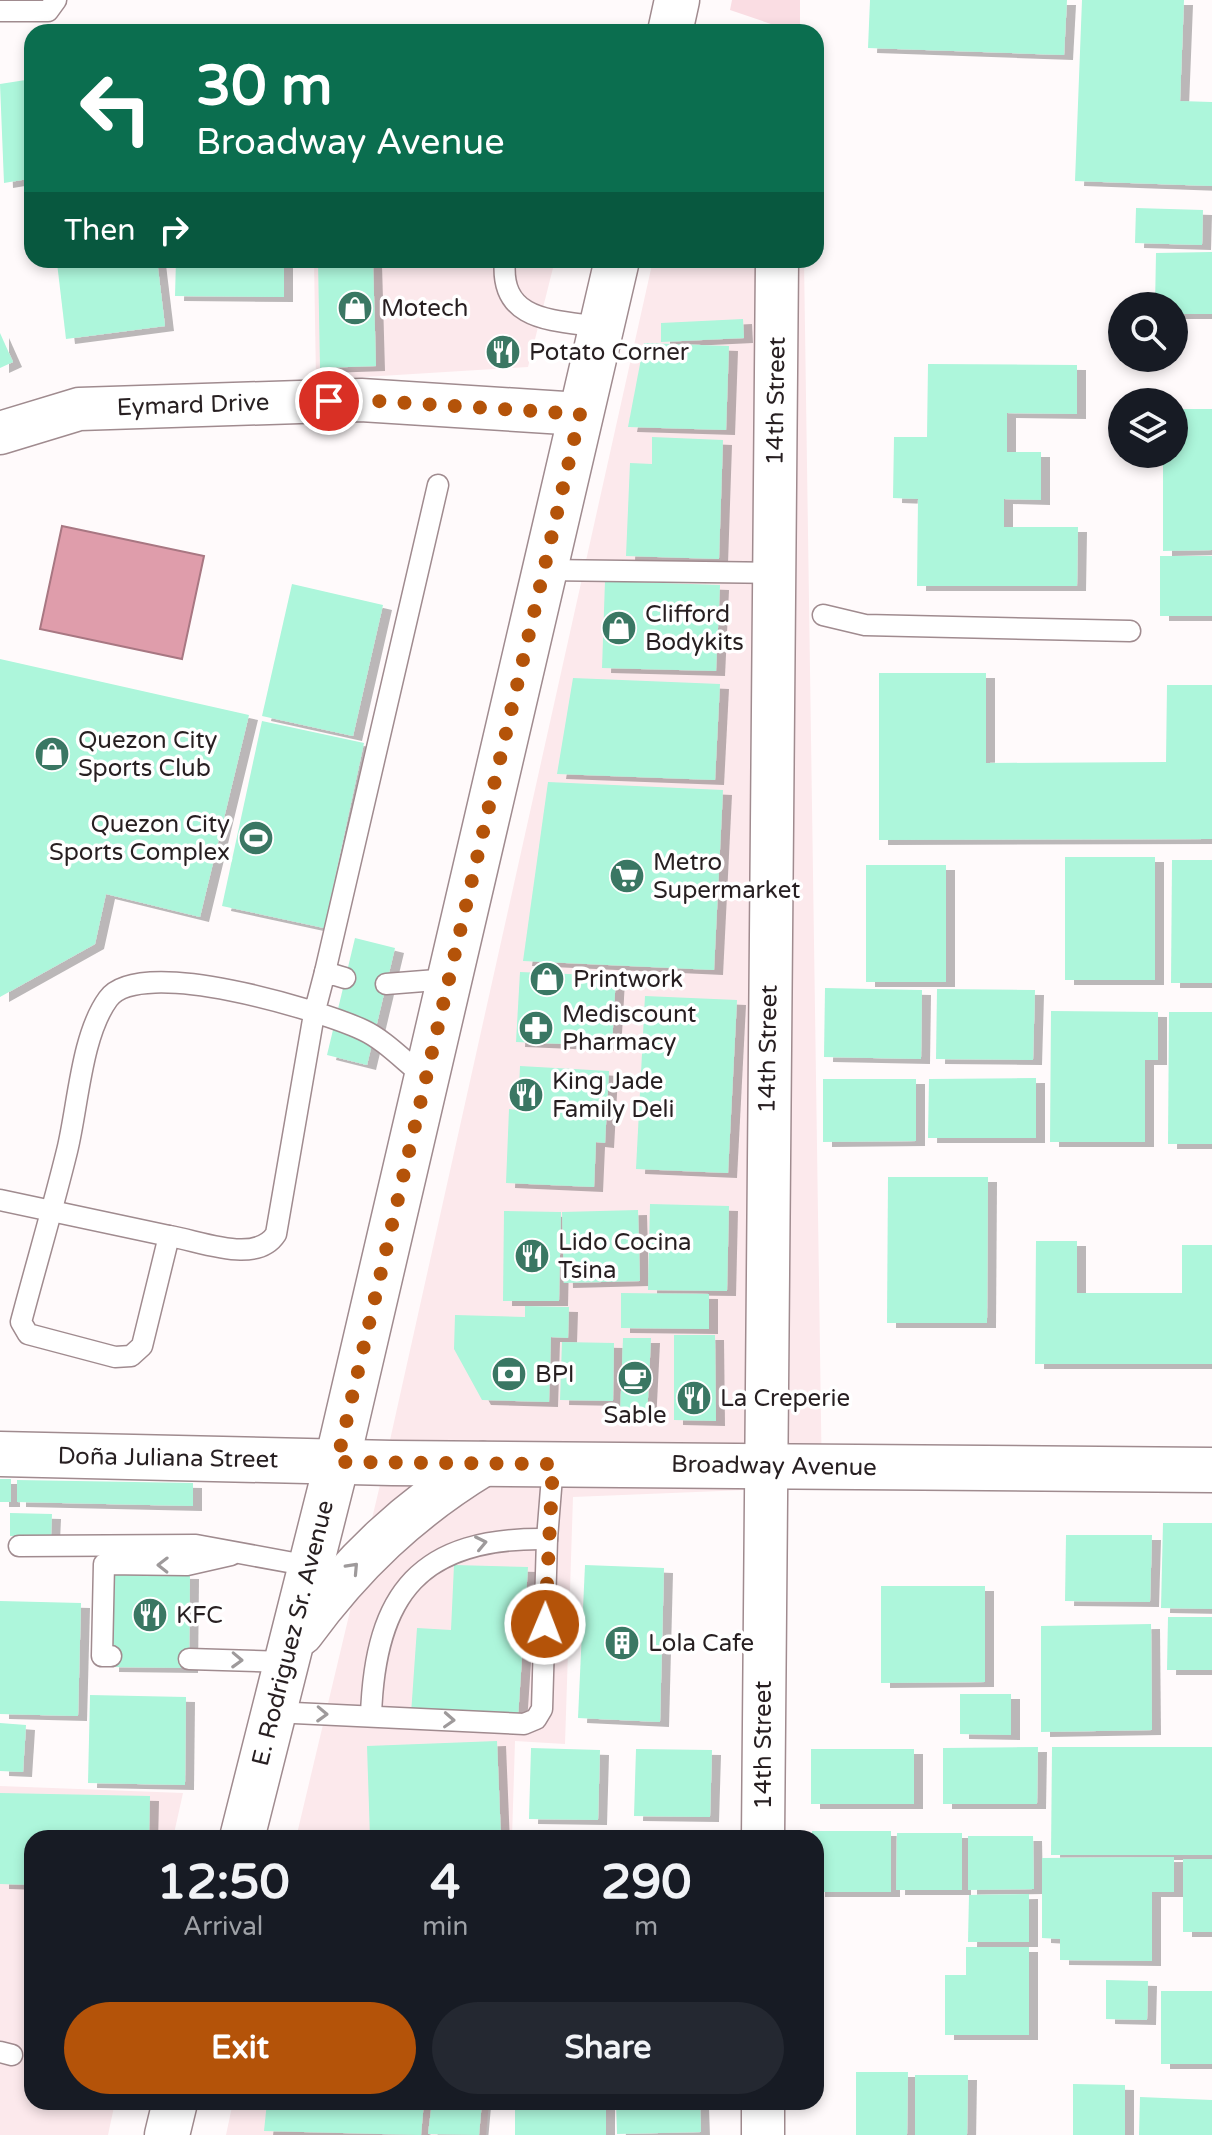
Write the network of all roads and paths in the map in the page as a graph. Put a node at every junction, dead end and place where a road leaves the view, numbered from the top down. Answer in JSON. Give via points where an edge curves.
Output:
{"nodes":[{"id":1,"x":56,"y":0,"type":"edge"},
{"id":2,"x":0,"y":11,"type":"edge"},
{"id":3,"x":504,"y":268,"type":"edge"},
{"id":4,"x":615,"y":268,"type":"edge"},
{"id":5,"x":777,"y":268,"type":"edge"},
{"id":6,"x":601,"y":327,"type":"junction"},
{"id":7,"x":580,"y":414,"type":"junction"},
{"id":8,"x":0,"y":433,"type":"edge"},
{"id":9,"x":438,"y":485,"type":"dead end"},
{"id":10,"x":544,"y":570,"type":"junction"},
{"id":11,"x":774,"y":573,"type":"junction"},
{"id":12,"x":823,"y":615,"type":"dead end"},
{"id":13,"x":1130,"y":631,"type":"dead end"},
{"id":14,"x":449,"y":979,"type":"junction"},
{"id":15,"x":386,"y":984,"type":"dead end"},
{"id":16,"x":314,"y":1014,"type":"junction"},
{"id":17,"x":426,"y":1078,"type":"junction"},
{"id":18,"x":0,"y":1200,"type":"edge"},
{"id":19,"x":51,"y":1209,"type":"junction"},
{"id":20,"x":169,"y":1236,"type":"junction"},
{"id":21,"x":0,"y":1454,"type":"edge"},
{"id":22,"x":337,"y":1462,"type":"junction"},
{"id":23,"x":483,"y":1464,"type":"junction"},
{"id":24,"x":553,"y":1464,"type":"junction"},
{"id":25,"x":764,"y":1466,"type":"junction"},
{"id":26,"x":1212,"y":1470,"type":"edge"},
{"id":27,"x":547,"y":1539,"type":"junction"},
{"id":28,"x":19,"y":1546,"type":"dead end"},
{"id":29,"x":239,"y":1553,"type":"junction"},
{"id":30,"x":310,"y":1566,"type":"junction"},
{"id":31,"x":111,"y":1656,"type":"dead end"},
{"id":32,"x":287,"y":1657,"type":"junction"},
{"id":33,"x":189,"y":1659,"type":"dead end"},
{"id":34,"x":273,"y":1712,"type":"junction"},
{"id":35,"x":371,"y":1716,"type":"junction"},
{"id":36,"x":244,"y":1830,"type":"edge"},
{"id":37,"x":763,"y":1830,"type":"edge"},
{"id":38,"x":173,"y":2110,"type":"edge"},
{"id":39,"x":763,"y":2110,"type":"edge"},
{"id":40,"x":167,"y":2135,"type":"edge"},
{"id":41,"x":763,"y":2135,"type":"edge"}],
"edges":[{"from":1,"to":2,"type":"lane","via":[[48,11]]},
{"from":3,"to":6,"type":"lane","via":[[510,297],[530,315]]},
{"from":4,"to":6,"type":"main road","name":"E. Rodriguez Sr. Avenue"},
{"from":5,"to":11,"type":"street","name":"14th Street"},
{"from":6,"to":7,"type":"main road","name":"E. Rodriguez Sr. Avenue"},
{"from":7,"to":8,"type":"street","name":"Eymard Drive","via":[[361,400],[79,409]]},
{"from":7,"to":10,"type":"main road","name":"E. Rodriguez Sr. Avenue"},
{"from":9,"to":16,"type":"lane","via":[[335,975]]},
{"from":10,"to":11,"type":"lane"},
{"from":10,"to":14,"type":"main road","name":"E. Rodriguez Sr. Avenue"},
{"from":11,"to":25,"type":"street","name":"14th Street"},
{"from":12,"to":13,"type":"lane","via":[[865,625]]},
{"from":14,"to":15,"type":"lane"},
{"from":14,"to":17,"type":"main road","name":"E. Rodriguez Sr. Avenue"},
{"from":16,"to":17,"type":"lane","via":[[365,1031]]},
{"from":16,"to":19,"type":"lane","via":[[209,984],[157,981],[120,988],[108,999],[89,1048]]},
{"from":16,"to":20,"type":"lane","via":[[276,1234],[268,1246],[254,1251]]},
{"from":17,"to":22,"type":"main road","name":"E. Rodriguez Sr. Avenue"},
{"from":18,"to":19,"type":"lane"},
{"from":19,"to":20,"type":"lane"},
{"from":19,"to":20,"type":"lane","via":[[21,1322],[28,1334],[43,1341],[131,1356],[142,1346]]},
{"from":21,"to":22,"type":"main road","name":"Doña Juliana Street"},
{"from":22,"to":23,"type":"main road","name":"Broadway Avenue"},
{"from":22,"to":30,"type":"main road","name":"E. Rodriguez Sr. Avenue"},
{"from":23,"to":24,"type":"main road","name":"Broadway Avenue"},
{"from":32,"to":23,"type":"main road","one_way":true,"via":[[334,1588],[374,1545],[425,1502]]},
{"from":24,"to":25,"type":"main road","name":"Broadway Avenue"},
{"from":24,"to":27,"type":"lane"},
{"from":25,"to":26,"type":"main road","name":"Broadway Avenue"},
{"from":25,"to":37,"type":"street","name":"14th Street"},
{"from":35,"to":27,"type":"lane","one_way":true,"via":[[384,1635],[421,1569],[469,1545]]},
{"from":35,"to":27,"type":"lane","one_way":true,"via":[[524,1724],[536,1719],[542,1709]]},
{"from":28,"to":29,"type":"lane","via":[[196,1545]]},
{"from":29,"to":30,"type":"lane"},
{"from":29,"to":31,"type":"lane","one_way":true,"via":[[187,1565],[104,1564],[102,1656]]},
{"from":30,"to":32,"type":"main road","name":"E. Rodriguez Sr. Avenue"},
{"from":33,"to":32,"type":"lane","one_way":true},
{"from":32,"to":34,"type":"main road","name":"E. Rodriguez Sr. Avenue"},
{"from":34,"to":35,"type":"lane","one_way":true},
{"from":34,"to":36,"type":"main road","name":"E. Rodriguez Sr. Avenue"},
{"from":38,"to":40,"type":"main road"},
{"from":39,"to":41,"type":"street"}]}
